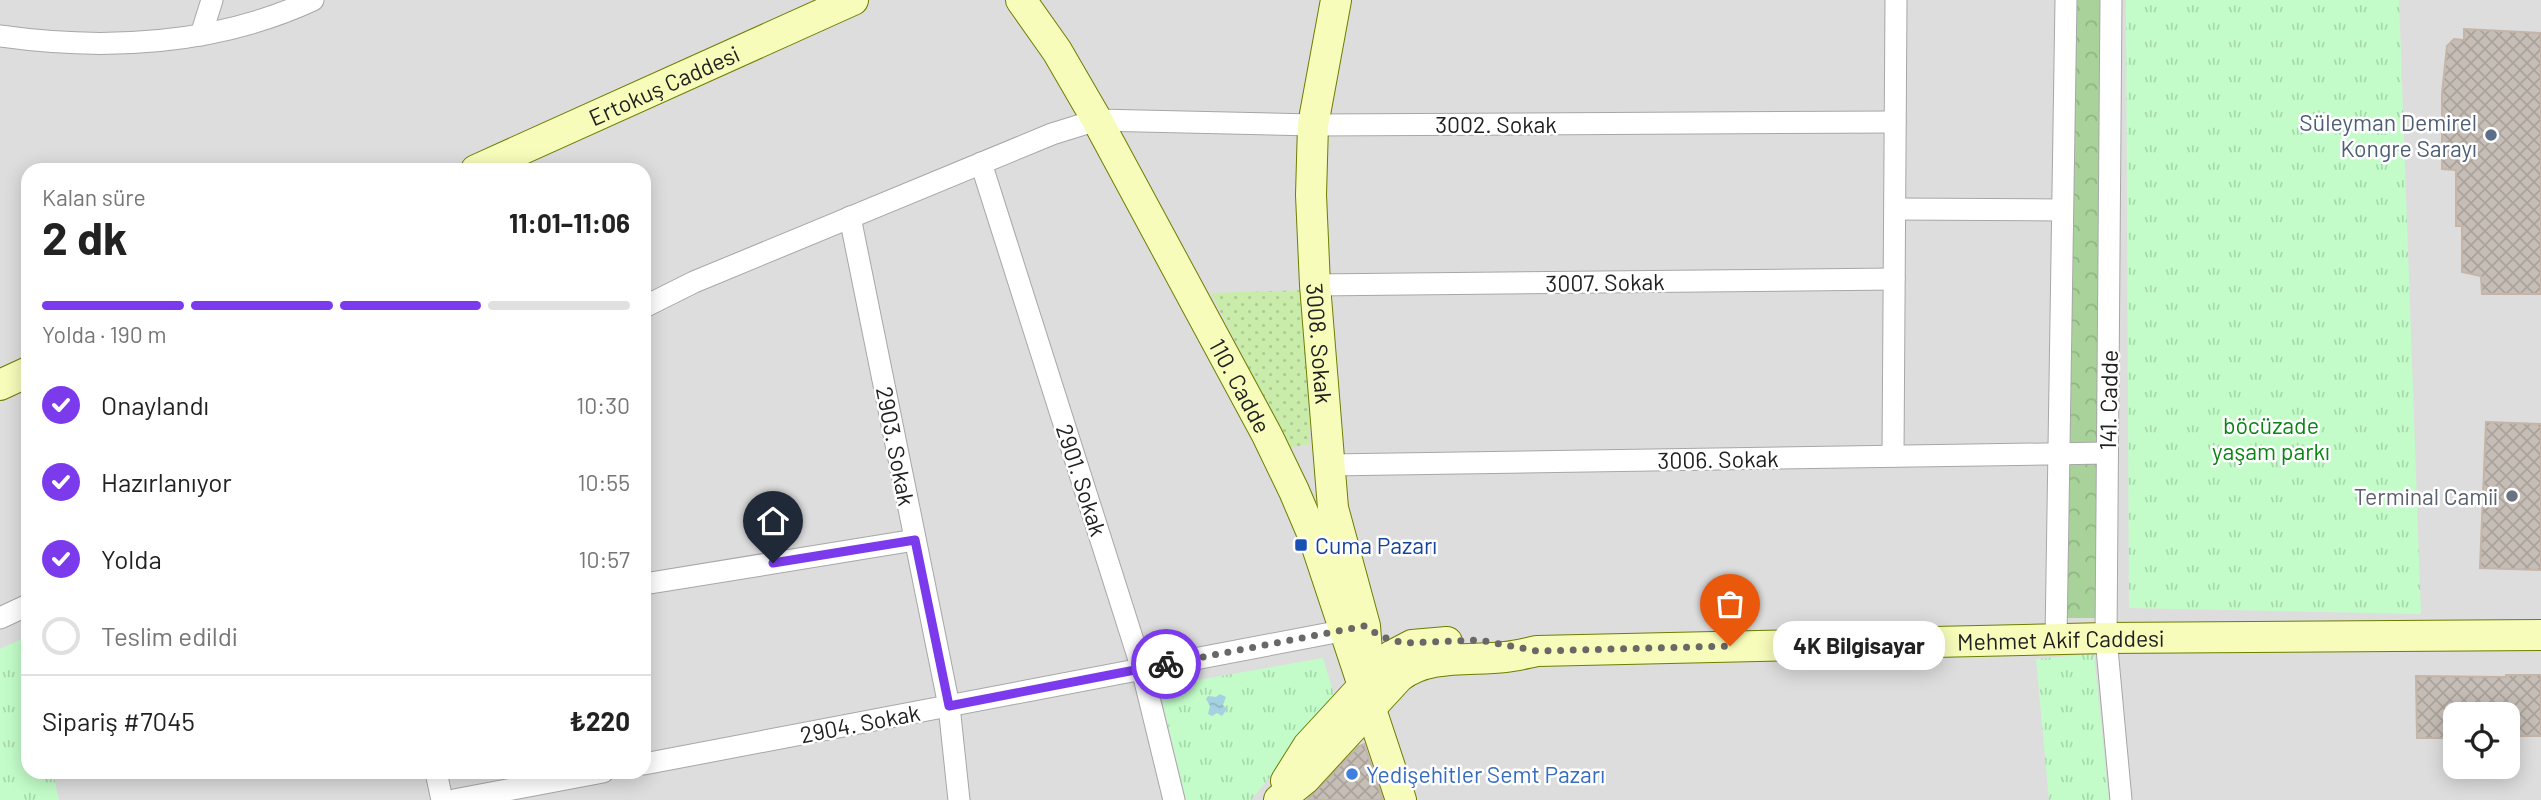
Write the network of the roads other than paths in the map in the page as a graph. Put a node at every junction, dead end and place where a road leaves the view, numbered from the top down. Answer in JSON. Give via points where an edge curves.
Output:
{"nodes":[{"id":1,"x":212,"y":0,"type":"edge"},
{"id":2,"x":313,"y":0,"type":"edge"},
{"id":3,"x":853,"y":0,"type":"edge"},
{"id":4,"x":1021,"y":0,"type":"edge"},
{"id":5,"x":1336,"y":0,"type":"edge"},
{"id":6,"x":1896,"y":0,"type":"edge"},
{"id":7,"x":2066,"y":0,"type":"edge"},
{"id":8,"x":2111,"y":0,"type":"edge"},
{"id":9,"x":201,"y":35,"type":"junction"},
{"id":10,"x":0,"y":36,"type":"edge"},
{"id":11,"x":1097,"y":120,"type":"junction"},
{"id":12,"x":1895,"y":122,"type":"junction"},
{"id":13,"x":1313,"y":125,"type":"junction"},
{"id":14,"x":492,"y":163,"type":"edge"},
{"id":15,"x":981,"y":163,"type":"junction"},
{"id":16,"x":1895,"y":209,"type":"junction"},
{"id":17,"x":2061,"y":210,"type":"junction"},
{"id":18,"x":850,"y":217,"type":"junction"},
{"id":19,"x":1894,"y":279,"type":"junction"},
{"id":20,"x":1315,"y":285,"type":"junction"},
{"id":21,"x":651,"y":304,"type":"edge"},
{"id":22,"x":21,"y":375,"type":"edge"},
{"id":23,"x":0,"y":385,"type":"edge"},
{"id":24,"x":2107,"y":453,"type":"junction"},
{"id":25,"x":2058,"y":454,"type":"junction"},
{"id":26,"x":1893,"y":457,"type":"junction"},
{"id":27,"x":1329,"y":465,"type":"junction"},
{"id":28,"x":915,"y":540,"type":"junction"},
{"id":29,"x":651,"y":583,"type":"edge"},
{"id":30,"x":21,"y":608,"type":"edge"},
{"id":31,"x":0,"y":618,"type":"edge"},
{"id":32,"x":1355,"y":628,"type":"junction"},
{"id":33,"x":2541,"y":635,"type":"edge"},
{"id":34,"x":2106,"y":638,"type":"junction"},
{"id":35,"x":2056,"y":639,"type":"junction"},
{"id":36,"x":1427,"y":643,"type":"junction"},
{"id":37,"x":1537,"y":651,"type":"junction"},
{"id":38,"x":1142,"y":669,"type":"junction"},
{"id":39,"x":1368,"y":695,"type":"junction"},
{"id":40,"x":949,"y":706,"type":"junction"},
{"id":41,"x":651,"y":763,"type":"edge"},
{"id":42,"x":438,"y":779,"type":"edge"},
{"id":43,"x":566,"y":779,"type":"edge"},
{"id":44,"x":442,"y":800,"type":"edge"},
{"id":45,"x":454,"y":800,"type":"edge"},
{"id":46,"x":959,"y":800,"type":"edge"},
{"id":47,"x":1174,"y":800,"type":"edge"},
{"id":48,"x":1278,"y":800,"type":"edge"},
{"id":49,"x":1401,"y":800,"type":"edge"},
{"id":50,"x":2121,"y":800,"type":"edge"}],
"edges":[{"from":1,"to":9,"type":"street"},
{"from":2,"to":9,"type":"street"},
{"from":3,"to":14,"type":"street","name":"Ertokuş Caddesi"},
{"from":4,"to":11,"type":"street","name":"110. Cadde"},
{"from":5,"to":13,"type":"street","name":"3008. Sokak"},
{"from":6,"to":12,"type":"street"},
{"from":7,"to":17,"type":"street"},
{"from":8,"to":24,"type":"street","name":"141. Cadde"},
{"from":9,"to":10,"type":"street","via":[[102,44]]},
{"from":11,"to":13,"type":"street","name":"3002. Sokak"},
{"from":11,"to":15,"type":"street","name":"3002. Sokak"},
{"from":11,"to":32,"type":"street","name":"110. Cadde","via":[[1278,457]]},
{"from":12,"to":13,"type":"street","name":"3002. Sokak"},
{"from":12,"to":16,"type":"street"},
{"from":13,"to":20,"type":"street","name":"3008. Sokak"},
{"from":15,"to":18,"type":"street","name":"3002. Sokak"},
{"from":15,"to":38,"type":"street","name":"2901. Sokak"},
{"from":16,"to":17,"type":"street"},
{"from":16,"to":19,"type":"street"},
{"from":17,"to":25,"type":"street"},
{"from":18,"to":21,"type":"street","name":"3002. Sokak"},
{"from":18,"to":28,"type":"street","name":"2903. Sokak"},
{"from":19,"to":20,"type":"street","name":"3007. Sokak"},
{"from":19,"to":26,"type":"street"},
{"from":20,"to":27,"type":"street","name":"3008. Sokak"},
{"from":22,"to":23,"type":"street"},
{"from":24,"to":25,"type":"street","name":"3006. Sokak"},
{"from":24,"to":34,"type":"street","name":"141. Cadde"},
{"from":25,"to":26,"type":"street","name":"3006. Sokak"},
{"from":25,"to":35,"type":"street"},
{"from":26,"to":27,"type":"street","name":"3006. Sokak"},
{"from":27,"to":32,"type":"street","name":"3008. Sokak"},
{"from":28,"to":29,"type":"street"},
{"from":28,"to":40,"type":"street","name":"2903. Sokak"},
{"from":30,"to":31,"type":"street"},
{"from":32,"to":36,"type":"street","via":[[1393,641]]},
{"from":32,"to":38,"type":"street","name":"2904. Sokak"},
{"from":32,"to":39,"type":"street","name":"110. Cadde"},
{"from":33,"to":34,"type":"street","name":"Mehmet Akif Caddesi"},
{"from":34,"to":35,"type":"street","name":"Mehmet Akif Caddesi"},
{"from":34,"to":50,"type":"street","name":"141. Cadde"},
{"from":35,"to":37,"type":"street","name":"Mehmet Akif Caddesi"},
{"from":36,"to":37,"type":"street","name":"Mehmet Akif Caddesi","via":[[1479,640]]},
{"from":36,"to":39,"type":"street","name":"Mehmet Akif Caddesi","via":[[1391,656]]},
{"from":37,"to":39,"type":"street","name":"Mehmet Akif Caddesi","via":[[1420,664]]},
{"from":38,"to":40,"type":"street","name":"2904. Sokak"},
{"from":38,"to":47,"type":"street","name":"2901. Sokak"},
{"from":39,"to":48,"type":"street","name":"Mehmet Akif Caddesi","via":[[1308,746]]},
{"from":39,"to":49,"type":"street","name":"110. Cadde"},
{"from":40,"to":41,"type":"street","name":"2904. Sokak"},
{"from":40,"to":46,"type":"street","name":"2903. Sokak"},
{"from":42,"to":44,"type":"street"},
{"from":43,"to":45,"type":"street"}]}
